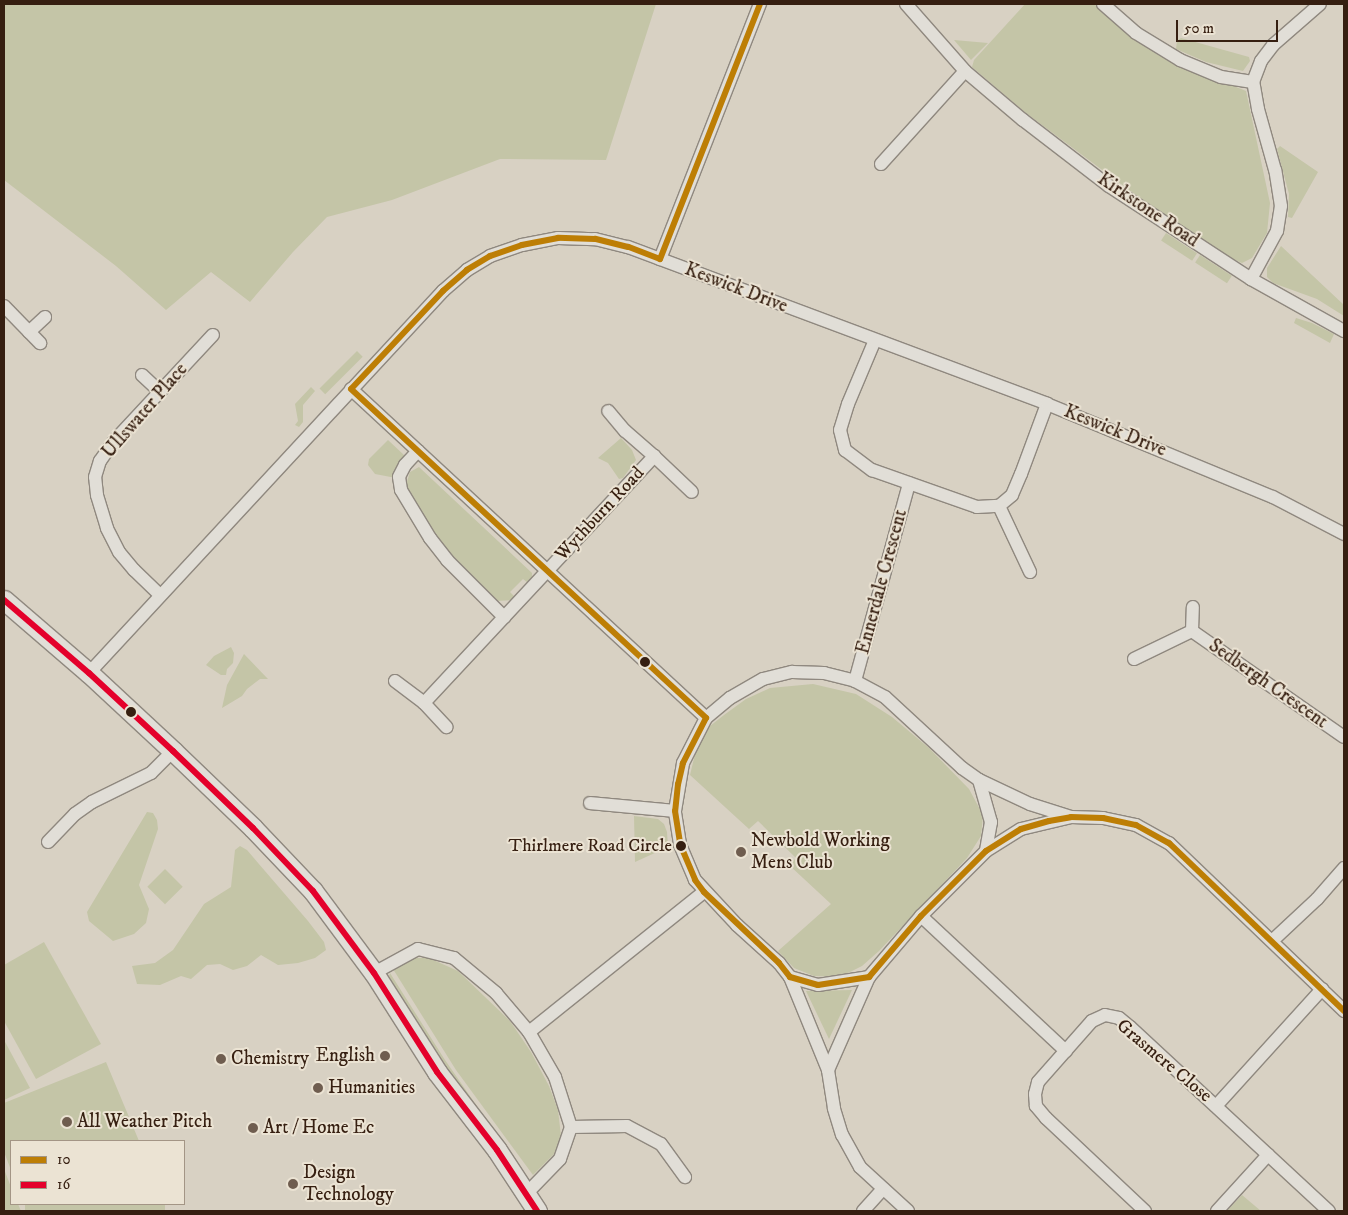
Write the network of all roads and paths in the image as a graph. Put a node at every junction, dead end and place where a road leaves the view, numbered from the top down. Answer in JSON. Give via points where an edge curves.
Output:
{"nodes":[{"id":1,"x":760,"y":4,"type":"edge"},
{"id":2,"x":906,"y":4,"type":"edge"},
{"id":3,"x":1103,"y":4,"type":"edge"},
{"id":4,"x":1320,"y":4,"type":"edge"},
{"id":5,"x":965,"y":71,"type":"junction"},
{"id":6,"x":1253,"y":82,"type":"junction"},
{"id":7,"x":881,"y":164,"type":"dead end"},
{"id":8,"x":660,"y":259,"type":"junction"},
{"id":9,"x":1251,"y":279,"type":"junction"},
{"id":10,"x":4,"y":306,"type":"edge"},
{"id":11,"x":45,"y":317,"type":"dead end"},
{"id":12,"x":1344,"y":331,"type":"edge"},
{"id":13,"x":29,"y":332,"type":"junction"},
{"id":14,"x":213,"y":335,"type":"dead end"},
{"id":15,"x":875,"y":340,"type":"junction"},
{"id":16,"x":40,"y":343,"type":"dead end"},
{"id":17,"x":142,"y":375,"type":"dead end"},
{"id":18,"x":351,"y":388,"type":"junction"},
{"id":19,"x":160,"y":392,"type":"junction"},
{"id":20,"x":1047,"y":404,"type":"junction"},
{"id":21,"x":608,"y":411,"type":"dead end"},
{"id":22,"x":418,"y":451,"type":"junction"},
{"id":23,"x":654,"y":456,"type":"junction"},
{"id":24,"x":909,"y":483,"type":"junction"},
{"id":25,"x":692,"y":492,"type":"dead end"},
{"id":26,"x":999,"y":506,"type":"junction"},
{"id":27,"x":1344,"y":534,"type":"edge"},
{"id":28,"x":546,"y":572,"type":"junction"},
{"id":29,"x":1030,"y":572,"type":"dead end"},
{"id":30,"x":160,"y":594,"type":"junction"},
{"id":31,"x":4,"y":600,"type":"edge"},
{"id":32,"x":1193,"y":607,"type":"dead end"},
{"id":33,"x":504,"y":617,"type":"junction"},
{"id":34,"x":1192,"y":631,"type":"junction"},
{"id":35,"x":1134,"y":659,"type":"dead end"},
{"id":36,"x":89,"y":673,"type":"junction"},
{"id":37,"x":395,"y":681,"type":"dead end"},
{"id":38,"x":855,"y":681,"type":"junction"},
{"id":39,"x":424,"y":703,"type":"junction"},
{"id":40,"x":706,"y":718,"type":"junction"},
{"id":41,"x":446,"y":727,"type":"dead end"},
{"id":42,"x":1344,"y":737,"type":"edge"},
{"id":43,"x":173,"y":750,"type":"junction"},
{"id":44,"x":979,"y":780,"type":"junction"},
{"id":45,"x":590,"y":803,"type":"dead end"},
{"id":46,"x":675,"y":811,"type":"junction"},
{"id":47,"x":1071,"y":817,"type":"junction"},
{"id":48,"x":48,"y":842,"type":"dead end"},
{"id":49,"x":986,"y":852,"type":"junction"},
{"id":50,"x":1344,"y":868,"type":"edge"},
{"id":51,"x":704,"y":892,"type":"junction"},
{"id":52,"x":921,"y":916,"type":"junction"},
{"id":53,"x":1272,"y":941,"type":"junction"},
{"id":54,"x":374,"y":972,"type":"junction"},
{"id":55,"x":790,"y":977,"type":"junction"},
{"id":56,"x":869,"y":977,"type":"junction"},
{"id":57,"x":1322,"y":989,"type":"junction"},
{"id":58,"x":1344,"y":1011,"type":"edge"},
{"id":59,"x":529,"y":1032,"type":"junction"},
{"id":60,"x":1066,"y":1051,"type":"junction"},
{"id":61,"x":828,"y":1070,"type":"junction"},
{"id":62,"x":1216,"y":1106,"type":"junction"},
{"id":63,"x":571,"y":1127,"type":"junction"},
{"id":64,"x":1268,"y":1155,"type":"junction"},
{"id":65,"x":686,"y":1177,"type":"dead end"},
{"id":66,"x":883,"y":1188,"type":"junction"},
{"id":67,"x":527,"y":1193,"type":"junction"},
{"id":68,"x":537,"y":1211,"type":"edge"},
{"id":69,"x":863,"y":1211,"type":"edge"},
{"id":70,"x":908,"y":1211,"type":"edge"},
{"id":71,"x":1145,"y":1211,"type":"edge"},
{"id":72,"x":1217,"y":1211,"type":"edge"},
{"id":73,"x":1329,"y":1211,"type":"edge"}],
"edges":[{"from":1,"to":8,"type":"street"},
{"from":2,"to":5,"type":"street","name":"Kirkstone Road"},
{"from":3,"to":6,"type":"street","via":[[1136,32],[1180,60],[1221,77]]},
{"from":4,"to":6,"type":"street","via":[[1273,45],[1261,61]]},
{"from":5,"to":7,"type":"street"},
{"from":5,"to":9,"type":"street","name":"Kirkstone Road","via":[[1109,186]]},
{"from":6,"to":9,"type":"street","via":[[1281,206],[1277,231]]},
{"from":8,"to":15,"type":"street","name":"Keswick Drive"},
{"from":8,"to":18,"type":"street","name":"Keswick Drive","via":[[595,239],[558,238],[522,244],[490,256],[467,270],[443,291]]},
{"from":9,"to":12,"type":"street","name":"Kirkstone Road"},
{"from":10,"to":13,"type":"street"},
{"from":11,"to":13,"type":"street"},
{"from":13,"to":16,"type":"street"},
{"from":14,"to":19,"type":"street","name":"Ullswater Place"},
{"from":15,"to":20,"type":"street","name":"Keswick Drive"},
{"from":15,"to":24,"type":"street","name":"Ennerdale Crescent","via":[[840,430],[845,450],[857,461]]},
{"from":17,"to":19,"type":"street"},
{"from":18,"to":22,"type":"street","name":"Wythburn Road"},
{"from":18,"to":30,"type":"street","name":"Keswick Drive"},
{"from":19,"to":30,"type":"street","name":"Ullswater Place","via":[[114,442],[100,461],[95,477],[107,528],[119,552]]},
{"from":20,"to":26,"type":"street","via":[[1012,495]]},
{"from":20,"to":27,"type":"street","name":"Keswick Drive","via":[[1273,497]]},
{"from":21,"to":23,"type":"street","name":"Wythburn Road"},
{"from":22,"to":28,"type":"street","name":"Wythburn Road"},
{"from":22,"to":33,"type":"street","via":[[399,477],[401,490],[447,560]]},
{"from":23,"to":25,"type":"street","name":"Wythburn Road"},
{"from":23,"to":28,"type":"street","name":"Wythburn Road"},
{"from":24,"to":26,"type":"street","name":"Ennerdale Crescent","via":[[977,507]]},
{"from":24,"to":38,"type":"street","name":"Ennerdale Crescent"},
{"from":26,"to":29,"type":"street"},
{"from":28,"to":33,"type":"street","name":"Wythburn Road"},
{"from":28,"to":40,"type":"street","name":"Wythburn Road"},
{"from":30,"to":36,"type":"street","name":"Keswick Drive"},
{"from":31,"to":36,"type":"main road"},
{"from":32,"to":34,"type":"street","name":"Sedbergh Crescent"},
{"from":33,"to":39,"type":"street","name":"Wythburn Road"},
{"from":34,"to":35,"type":"street","name":"Sedbergh Crescent"},
{"from":34,"to":42,"type":"street","name":"Sedbergh Crescent"},
{"from":36,"to":43,"type":"main road"},
{"from":37,"to":39,"type":"street"},
{"from":38,"to":40,"type":"street","via":[[824,673],[792,672],[763,679],[730,698]]},
{"from":38,"to":44,"type":"street","via":[[885,697]]},
{"from":39,"to":41,"type":"street"},
{"from":40,"to":46,"type":"street","via":[[683,763]]},
{"from":43,"to":48,"type":"street","via":[[151,773],[75,814]]},
{"from":43,"to":54,"type":"main road","via":[[313,891]]},
{"from":44,"to":47,"type":"street","via":[[1030,804]]},
{"from":44,"to":49,"type":"street","via":[[991,822]]},
{"from":45,"to":46,"type":"street"},
{"from":46,"to":51,"type":"street","via":[[680,844],[695,880]]},
{"from":47,"to":49,"type":"street","via":[[1021,829]]},
{"from":47,"to":53,"type":"street","via":[[1103,818],[1136,825],[1169,843]]},
{"from":49,"to":52,"type":"street"},
{"from":50,"to":53,"type":"street","via":[[1317,899]]},
{"from":51,"to":55,"type":"street"},
{"from":51,"to":59,"type":"street"},
{"from":52,"to":56,"type":"street"},
{"from":52,"to":60,"type":"street"},
{"from":53,"to":57,"type":"street"},
{"from":54,"to":59,"type":"street","via":[[418,950],[454,958],[496,993]]},
{"from":54,"to":67,"type":"main road","via":[[438,1072]]},
{"from":55,"to":56,"type":"street","via":[[818,985]]},
{"from":55,"to":61,"type":"street"},
{"from":56,"to":61,"type":"street"},
{"from":57,"to":58,"type":"street"},
{"from":57,"to":62,"type":"street","name":"Grasmere Close"},
{"from":59,"to":63,"type":"street","via":[[555,1077]]},
{"from":60,"to":62,"type":"street","name":"Grasmere Close","via":[[1092,1021],[1105,1015],[1119,1018]]},
{"from":60,"to":71,"type":"street","name":"Grasmere Close","via":[[1038,1082],[1036,1106]]},
{"from":61,"to":66,"type":"street","via":[[842,1135],[860,1167]]},
{"from":62,"to":64,"type":"street","name":"Grasmere Close"},
{"from":63,"to":65,"type":"street","via":[[627,1126],[661,1144]]},
{"from":63,"to":67,"type":"street","via":[[560,1159]]},
{"from":64,"to":72,"type":"street"},
{"from":64,"to":73,"type":"street","name":"Grasmere Close"},
{"from":66,"to":69,"type":"street"},
{"from":66,"to":70,"type":"street"},
{"from":67,"to":68,"type":"main road"}]}
